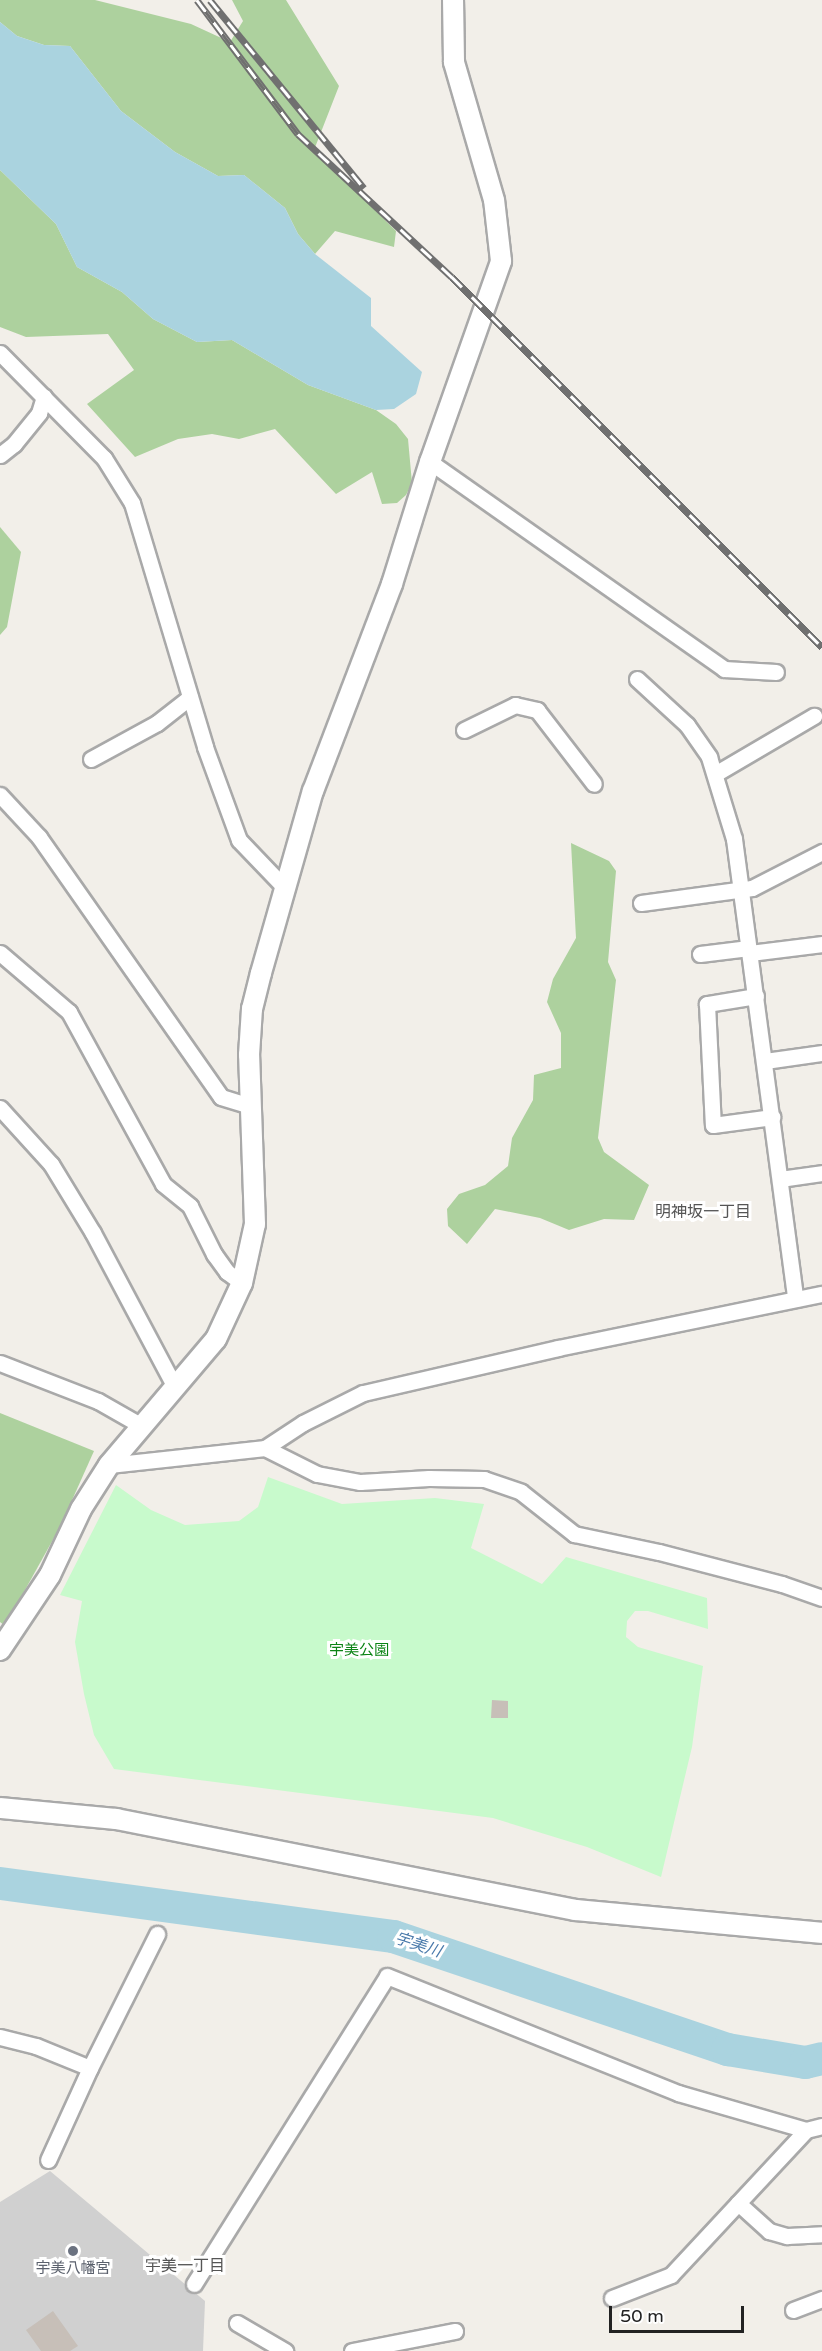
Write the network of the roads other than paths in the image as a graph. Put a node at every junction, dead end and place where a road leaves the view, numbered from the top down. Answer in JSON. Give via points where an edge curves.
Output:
{"nodes":[{"id":1,"x":453,"y":0,"type":"edge"},
{"id":2,"x":0,"y":353,"type":"edge"},
{"id":3,"x":44,"y":397,"type":"junction"},
{"id":4,"x":0,"y":455,"type":"edge"},
{"id":5,"x":430,"y":462,"type":"junction"},
{"id":6,"x":776,"y":672,"type":"dead end"},
{"id":7,"x":637,"y":679,"type":"dead end"},
{"id":8,"x":190,"y":697,"type":"junction"},
{"id":9,"x":814,"y":716,"type":"dead end"},
{"id":10,"x":464,"y":730,"type":"dead end"},
{"id":11,"x":91,"y":759,"type":"dead end"},
{"id":12,"x":715,"y":774,"type":"junction"},
{"id":13,"x":594,"y":784,"type":"dead end"},
{"id":14,"x":0,"y":795,"type":"edge"},
{"id":15,"x":822,"y":852,"type":"edge"},
{"id":16,"x":286,"y":889,"type":"junction"},
{"id":17,"x":741,"y":889,"type":"junction"},
{"id":18,"x":641,"y":903,"type":"dead end"},
{"id":19,"x":822,"y":944,"type":"edge"},
{"id":20,"x":750,"y":951,"type":"junction"},
{"id":21,"x":0,"y":953,"type":"edge"},
{"id":22,"x":700,"y":954,"type":"dead end"},
{"id":23,"x":756,"y":996,"type":"junction"},
{"id":24,"x":822,"y":1053,"type":"edge"},
{"id":25,"x":765,"y":1061,"type":"junction"},
{"id":26,"x":251,"y":1106,"type":"junction"},
{"id":27,"x":0,"y":1108,"type":"edge"},
{"id":28,"x":772,"y":1117,"type":"junction"},
{"id":29,"x":822,"y":1173,"type":"edge"},
{"id":30,"x":780,"y":1179,"type":"junction"},
{"id":31,"x":242,"y":1283,"type":"junction"},
{"id":32,"x":822,"y":1294,"type":"edge"},
{"id":33,"x":795,"y":1299,"type":"junction"},
{"id":34,"x":0,"y":1363,"type":"edge"},
{"id":35,"x":176,"y":1387,"type":"junction"},
{"id":36,"x":140,"y":1425,"type":"junction"},
{"id":37,"x":265,"y":1448,"type":"junction"},
{"id":38,"x":108,"y":1465,"type":"junction"},
{"id":39,"x":822,"y":1598,"type":"edge"},
{"id":40,"x":0,"y":1650,"type":"edge"},
{"id":41,"x":0,"y":1808,"type":"edge"},
{"id":42,"x":822,"y":1933,"type":"edge"},
{"id":43,"x":157,"y":1934,"type":"dead end"},
{"id":44,"x":0,"y":2037,"type":"edge"},
{"id":45,"x":90,"y":2068,"type":"junction"},
{"id":46,"x":822,"y":2126,"type":"edge"},
{"id":47,"x":806,"y":2130,"type":"junction"},
{"id":48,"x":48,"y":2160,"type":"dead end"},
{"id":49,"x":738,"y":2203,"type":"junction"},
{"id":50,"x":822,"y":2234,"type":"edge"},
{"id":51,"x":194,"y":2284,"type":"dead end"},
{"id":52,"x":612,"y":2298,"type":"dead end"},
{"id":53,"x":822,"y":2299,"type":"edge"},
{"id":54,"x":793,"y":2310,"type":"dead end"},
{"id":55,"x":237,"y":2323,"type":"dead end"},
{"id":56,"x":455,"y":2331,"type":"dead end"},
{"id":57,"x":285,"y":2351,"type":"edge"},
{"id":58,"x":352,"y":2351,"type":"edge"}],
"edges":[{"from":1,"to":5,"type":"street","via":[[454,62],[494,200],[501,261]]},
{"from":2,"to":3,"type":"street"},
{"from":3,"to":4,"type":"street","via":[[39,413]]},
{"from":3,"to":8,"type":"street","via":[[104,458],[132,503]]},
{"from":5,"to":6,"type":"street","via":[[724,669]]},
{"from":5,"to":16,"type":"street","via":[[392,584],[313,791]]},
{"from":7,"to":12,"type":"street","via":[[687,726],[709,757]]},
{"from":8,"to":11,"type":"street","via":[[157,723]]},
{"from":8,"to":16,"type":"street","via":[[239,840]]},
{"from":9,"to":12,"type":"street"},
{"from":10,"to":13,"type":"street","via":[[515,705],[537,710]]},
{"from":12,"to":17,"type":"street","via":[[734,839]]},
{"from":14,"to":26,"type":"street","via":[[39,837],[221,1096]]},
{"from":15,"to":17,"type":"street","via":[[777,878]]},
{"from":16,"to":26,"type":"street","via":[[252,1009]]},
{"from":17,"to":18,"type":"street"},
{"from":17,"to":20,"type":"street"},
{"from":19,"to":20,"type":"street"},
{"from":20,"to":22,"type":"street"},
{"from":20,"to":23,"type":"street"},
{"from":21,"to":31,"type":"street","via":[[69,1012],[163,1184],[190,1206],[214,1254],[227,1272]]},
{"from":23,"to":25,"type":"street"},
{"from":23,"to":28,"type":"street","via":[[707,1004],[713,1125]]},
{"from":24,"to":25,"type":"street"},
{"from":25,"to":28,"type":"street"},
{"from":26,"to":31,"type":"street","via":[[255,1224]]},
{"from":27,"to":35,"type":"street","via":[[51,1164]]},
{"from":28,"to":30,"type":"street"},
{"from":29,"to":30,"type":"street"},
{"from":30,"to":33,"type":"street"},
{"from":31,"to":35,"type":"street","via":[[216,1339]]},
{"from":32,"to":33,"type":"street"},
{"from":33,"to":37,"type":"street","via":[[363,1393],[328,1408]]},
{"from":34,"to":36,"type":"street","via":[[98,1401]]},
{"from":35,"to":36,"type":"street"},
{"from":36,"to":38,"type":"street"},
{"from":37,"to":38,"type":"street"},
{"from":37,"to":39,"type":"street","via":[[317,1474],[360,1482],[484,1479],[521,1492],[574,1534],[782,1584]]},
{"from":38,"to":40,"type":"street","via":[[81,1509],[50,1575]]},
{"from":41,"to":42,"type":"street","via":[[116,1820],[575,1910]]},
{"from":43,"to":45,"type":"street"},
{"from":44,"to":45,"type":"street","via":[[36,2046]]},
{"from":45,"to":48,"type":"street"},
{"from":46,"to":47,"type":"street"},
{"from":47,"to":49,"type":"street"},
{"from":47,"to":51,"type":"street","via":[[678,2093],[387,1976]]},
{"from":49,"to":50,"type":"street","via":[[769,2231],[787,2236]]},
{"from":49,"to":52,"type":"street","via":[[671,2275]]},
{"from":53,"to":54,"type":"street"},
{"from":55,"to":57,"type":"street"},
{"from":56,"to":58,"type":"street"}]}
